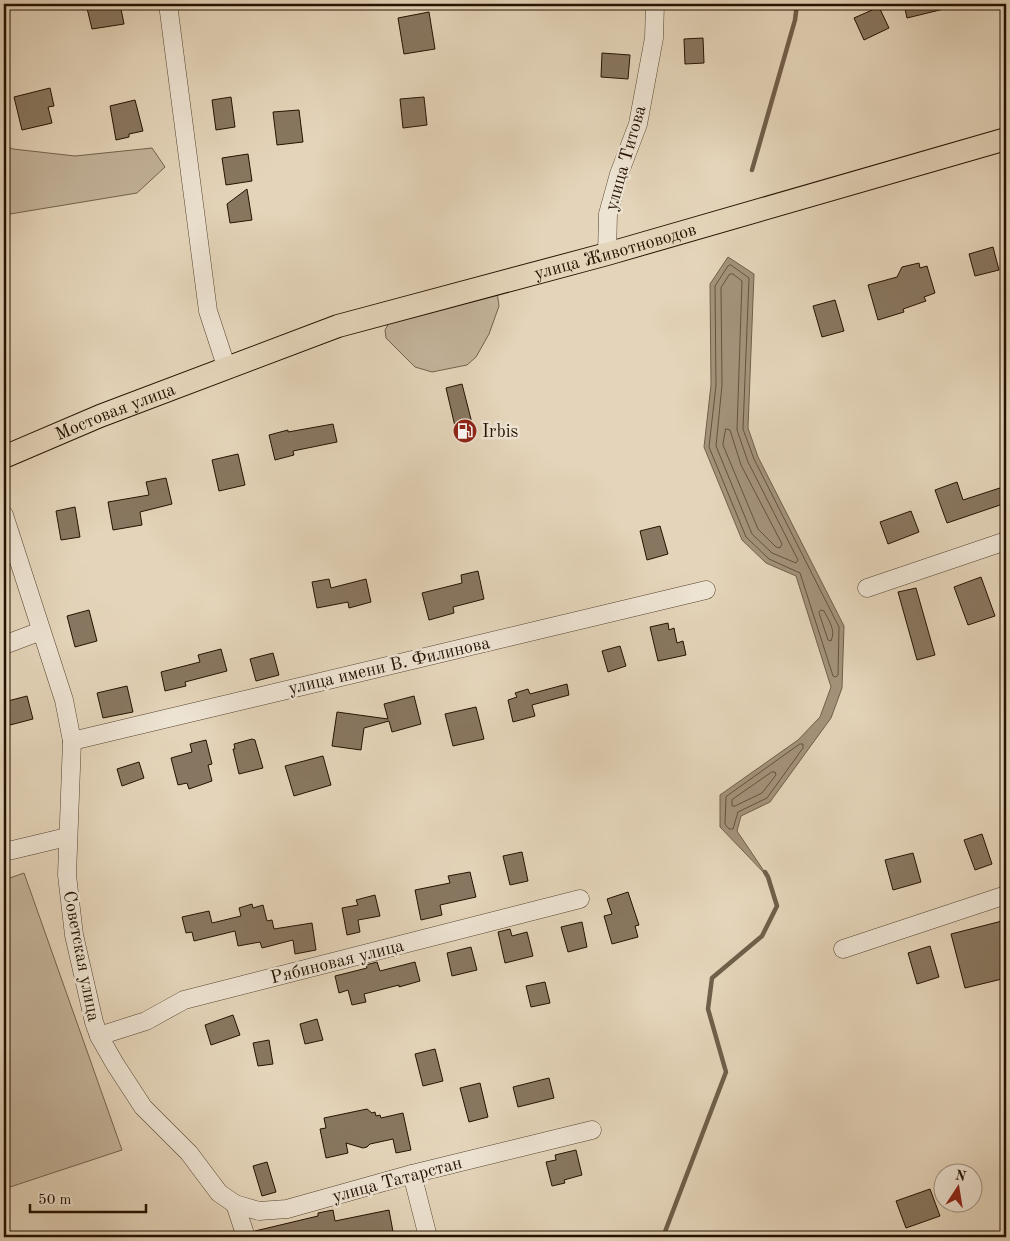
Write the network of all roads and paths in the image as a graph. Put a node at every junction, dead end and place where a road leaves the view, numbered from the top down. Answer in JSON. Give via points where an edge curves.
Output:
{"nodes":[{"id":1,"x":168,"y":4,"type":"edge"},
{"id":2,"x":655,"y":4,"type":"edge"},
{"id":3,"x":1006,"y":138,"type":"edge"},
{"id":4,"x":607,"y":254,"type":"junction"},
{"id":5,"x":227,"y":369,"type":"junction"},
{"id":6,"x":4,"y":457,"type":"edge"},
{"id":7,"x":4,"y":515,"type":"edge"},
{"id":8,"x":1006,"y":540,"type":"edge"},
{"id":9,"x":867,"y":588,"type":"dead end"},
{"id":10,"x":706,"y":590,"type":"dead end"},
{"id":11,"x":42,"y":631,"type":"junction"},
{"id":12,"x":4,"y":644,"type":"edge"},
{"id":13,"x":72,"y":741,"type":"junction"},
{"id":14,"x":67,"y":837,"type":"junction"},
{"id":15,"x":4,"y":852,"type":"edge"},
{"id":16,"x":1006,"y":895,"type":"edge"},
{"id":17,"x":580,"y":899,"type":"dead end"},
{"id":18,"x":843,"y":949,"type":"dead end"},
{"id":19,"x":99,"y":1036,"type":"junction"},
{"id":20,"x":592,"y":1130,"type":"dead end"},
{"id":21,"x":412,"y":1174,"type":"junction"},
{"id":22,"x":235,"y":1204,"type":"junction"},
{"id":23,"x":246,"y":1237,"type":"edge"},
{"id":24,"x":428,"y":1237,"type":"edge"}],
"edges":[{"from":1,"to":5,"type":"street","via":[[208,311]]},
{"from":2,"to":4,"type":"street","name":"улица Титова","via":[[654,38],[638,124],[608,214]]},
{"from":3,"to":4,"type":"main road","name":"улица Животноводов"},
{"from":4,"to":5,"type":"main road","name":"улица Животноводов","via":[[338,326]]},
{"from":5,"to":6,"type":"main road","name":"Мостовая улица","via":[[100,416]]},
{"from":7,"to":11,"type":"street","name":"Советская улица"},
{"from":8,"to":9,"type":"street"},
{"from":10,"to":13,"type":"street","name":"улица имени В. Филинова"},
{"from":11,"to":12,"type":"street"},
{"from":11,"to":13,"type":"street","name":"Советская улица","via":[[64,700]]},
{"from":13,"to":14,"type":"street","name":"Советская улица"},
{"from":14,"to":15,"type":"street"},
{"from":14,"to":19,"type":"street","name":"Советская улица","via":[[67,875],[74,935]]},
{"from":16,"to":18,"type":"street"},
{"from":17,"to":19,"type":"street","name":"Рябиновая улица","via":[[184,1000],[146,1021]]},
{"from":19,"to":22,"type":"street","name":"Советская улица","via":[[143,1107],[189,1153],[219,1193]]},
{"from":20,"to":21,"type":"street","name":"улица Татарстан"},
{"from":21,"to":22,"type":"street","name":"улица Татарстан","via":[[287,1209],[259,1211]]},
{"from":21,"to":24,"type":"street"},
{"from":22,"to":23,"type":"street"}]}
